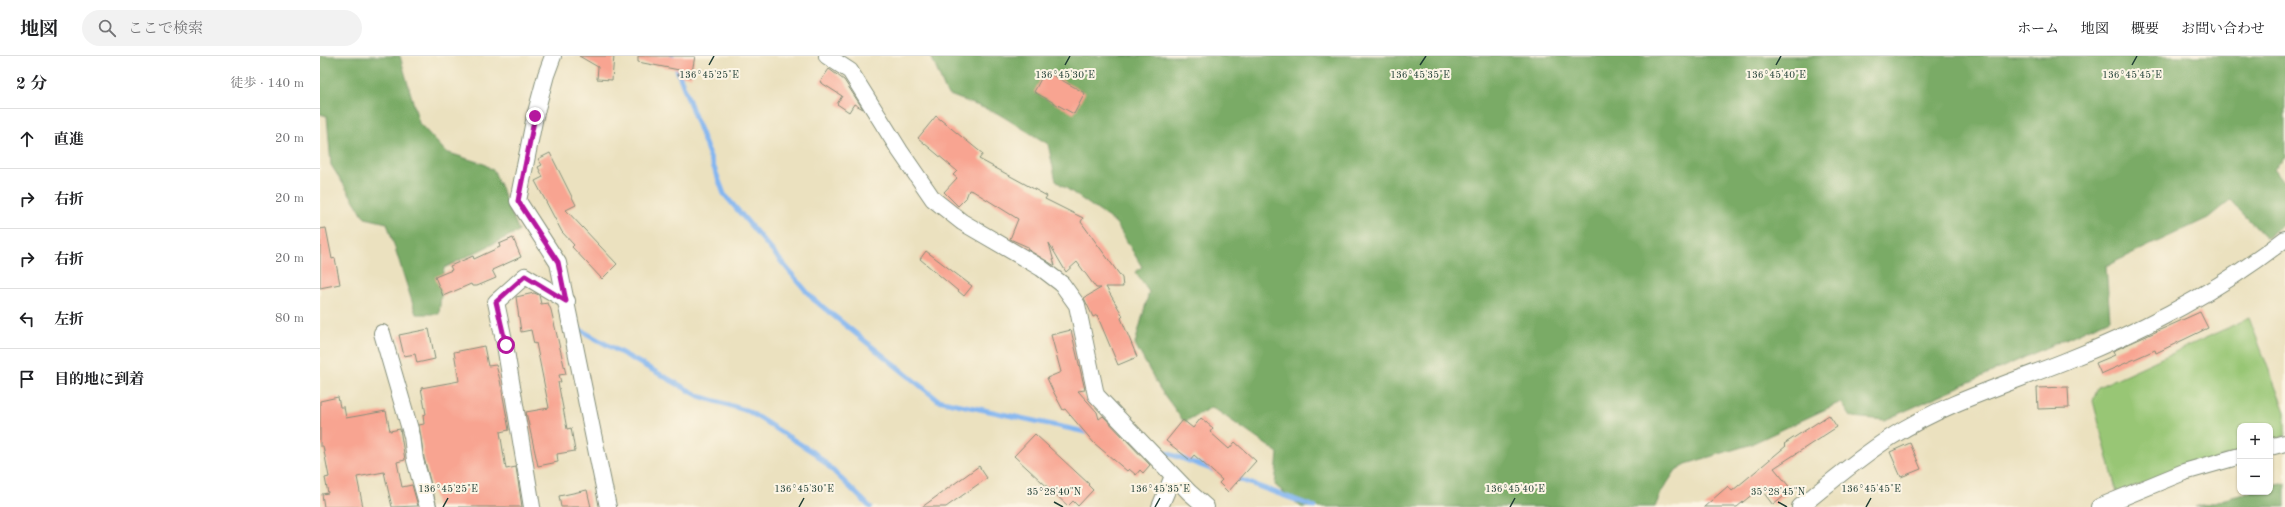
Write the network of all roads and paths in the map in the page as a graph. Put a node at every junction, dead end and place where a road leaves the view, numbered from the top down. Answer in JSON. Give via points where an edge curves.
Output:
{"nodes":[{"id":1,"x":553,"y":56,"type":"edge"},
{"id":2,"x":827,"y":56,"type":"edge"},
{"id":3,"x":2285,"y":239,"type":"edge"},
{"id":4,"x":566,"y":301,"type":"junction"},
{"id":5,"x":382,"y":333,"type":"dead end"},
{"id":6,"x":2285,"y":443,"type":"edge"},
{"id":7,"x":2273,"y":446,"type":"edge"},
{"id":8,"x":2237,"y":457,"type":"edge"},
{"id":9,"x":1173,"y":476,"type":"junction"},
{"id":10,"x":428,"y":507,"type":"edge"},
{"id":11,"x":532,"y":507,"type":"edge"},
{"id":12,"x":608,"y":507,"type":"edge"},
{"id":13,"x":1160,"y":507,"type":"edge"},
{"id":14,"x":1206,"y":507,"type":"edge"},
{"id":15,"x":1800,"y":507,"type":"edge"},
{"id":16,"x":2099,"y":507,"type":"edge"}],
"edges":[{"from":1,"to":4,"type":"street","via":[[535,116],[518,201],[558,262]]},
{"from":2,"to":9,"type":"street","via":[[850,72],[933,199],[962,222],[1041,268],[1062,284],[1077,305],[1096,395]]},
{"from":3,"to":15,"type":"street","via":[[2255,262],[2201,296],[2128,334],[1957,402],[1891,437]]},
{"from":4,"to":11,"type":"street","via":[[525,276],[496,302],[506,345]]},
{"from":4,"to":12,"type":"street"},
{"from":5,"to":10,"type":"street","via":[[412,436],[415,460]]},
{"from":6,"to":7,"type":"street"},
{"from":8,"to":16,"type":"street","via":[[2184,472]]},
{"from":9,"to":13,"type":"street"},
{"from":9,"to":14,"type":"street"}]}
